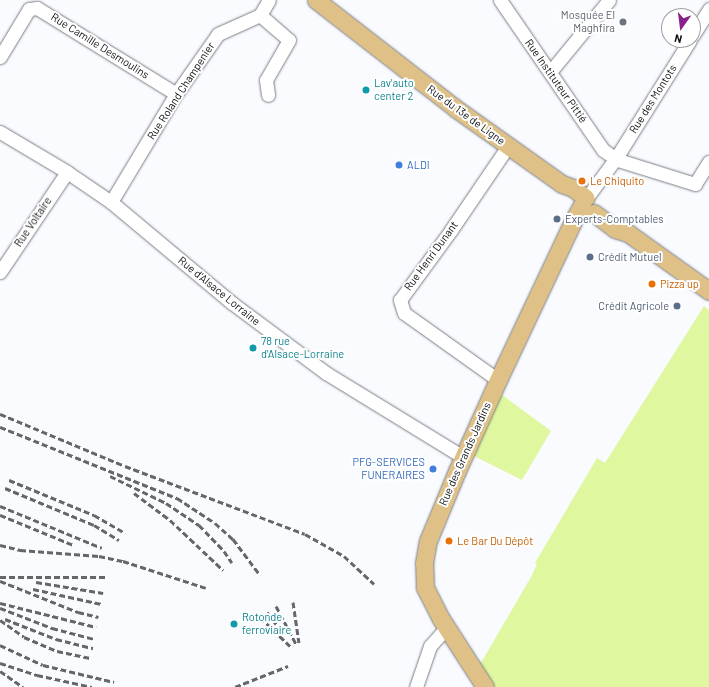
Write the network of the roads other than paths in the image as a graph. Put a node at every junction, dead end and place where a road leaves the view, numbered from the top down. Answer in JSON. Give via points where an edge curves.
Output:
{"nodes":[{"id":1,"x":269,"y":0,"type":"edge"},
{"id":2,"x":316,"y":0,"type":"edge"},
{"id":3,"x":500,"y":0,"type":"edge"},
{"id":4,"x":609,"y":0,"type":"edge"},
{"id":5,"x":709,"y":10,"type":"edge"},
{"id":6,"x":260,"y":15,"type":"junction"},
{"id":7,"x":701,"y":22,"type":"edge"},
{"id":8,"x":685,"y":48,"type":"edge"},
{"id":9,"x":0,"y":57,"type":"edge"},
{"id":10,"x":550,"y":72,"type":"junction"},
{"id":11,"x":176,"y":94,"type":"junction"},
{"id":12,"x":268,"y":95,"type":"dead end"},
{"id":13,"x":0,"y":132,"type":"edge"},
{"id":14,"x":508,"y":146,"type":"junction"},
{"id":15,"x":616,"y":158,"type":"junction"},
{"id":16,"x":709,"y":162,"type":"edge"},
{"id":17,"x":67,"y":172,"type":"junction"},
{"id":18,"x":111,"y":202,"type":"junction"},
{"id":19,"x":590,"y":204,"type":"junction"},
{"id":20,"x":0,"y":272,"type":"edge"},
{"id":21,"x":709,"y":291,"type":"edge"},
{"id":22,"x":498,"y":380,"type":"junction"},
{"id":23,"x":463,"y":457,"type":"junction"},
{"id":24,"x":446,"y":626,"type":"junction"},
{"id":25,"x":416,"y":687,"type":"edge"},
{"id":26,"x":485,"y":687,"type":"edge"}],
"edges":[{"from":1,"to":6,"type":"street"},
{"from":2,"to":14,"type":"main road","name":"Rue du 13e de Ligne"},
{"from":3,"to":10,"type":"street","name":"Rue Instituteur Pittié"},
{"from":4,"to":10,"type":"street"},
{"from":5,"to":7,"type":"street"},
{"from":6,"to":11,"type":"street","name":"Rue Roland Champenier","via":[[218,34]]},
{"from":6,"to":12,"type":"street","via":[[290,40],[266,80]]},
{"from":8,"to":15,"type":"street","name":"Rue des Montots"},
{"from":9,"to":11,"type":"street","name":"Rue Camille Desmoulins","via":[[29,9],[37,8]]},
{"from":10,"to":15,"type":"street","name":"Rue Instituteur Pittié","via":[[604,150]]},
{"from":11,"to":18,"type":"street","name":"Rue Roland Champenier"},
{"from":13,"to":17,"type":"street","name":"Rue d'Alsace Lorraine"},
{"from":14,"to":19,"type":"main road","name":"Rue du 13e de Ligne","via":[[562,184],[573,188]]},
{"from":14,"to":22,"type":"street","name":"Rue Henri Dunant","via":[[400,300],[404,313]]},
{"from":15,"to":16,"type":"street","via":[[696,184]]},
{"from":15,"to":19,"type":"street","name":"Rue des Montots"},
{"from":17,"to":18,"type":"street","name":"Rue d'Alsace Lorraine"},
{"from":17,"to":20,"type":"street","name":"Rue Voltaire"},
{"from":18,"to":23,"type":"street","name":"Rue d'Alsace Lorraine","via":[[232,302],[326,373]]},
{"from":19,"to":21,"type":"main road","name":"Rue du 13e de Ligne","via":[[618,220],[627,232]]},
{"from":19,"to":22,"type":"main road","name":"Rue des Grands Jardins","via":[[573,221]]},
{"from":22,"to":23,"type":"main road","name":"Rue des Grands Jardins"},
{"from":23,"to":24,"type":"main road","name":"Rue des Grands Jardins","via":[[428,541],[424,563],[425,587]]},
{"from":24,"to":25,"type":"street","via":[[430,646]]},
{"from":24,"to":26,"type":"main road","name":"Rue des Grands Jardins"}]}
